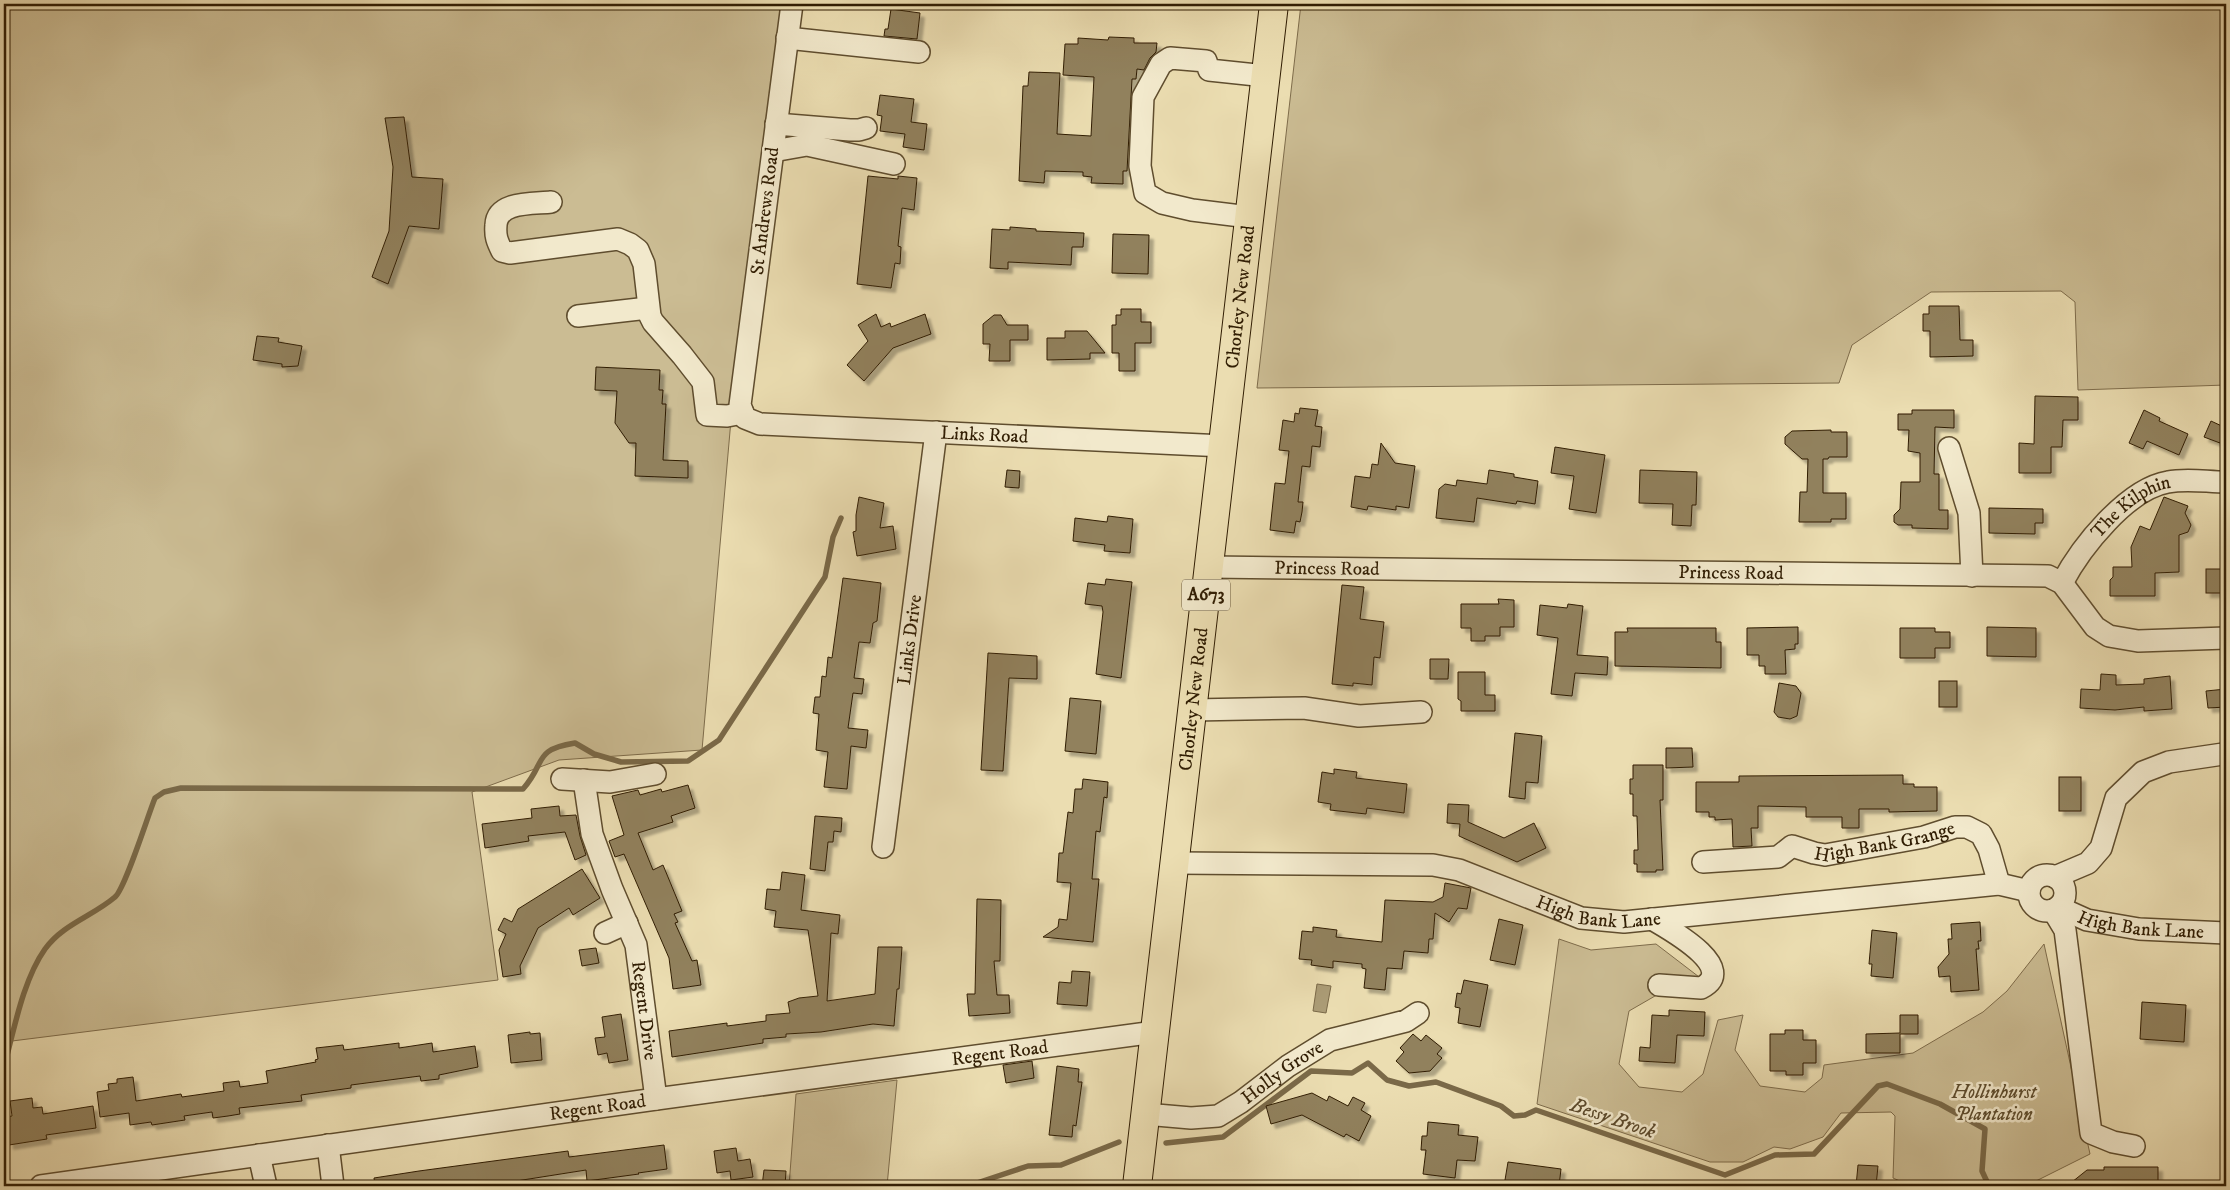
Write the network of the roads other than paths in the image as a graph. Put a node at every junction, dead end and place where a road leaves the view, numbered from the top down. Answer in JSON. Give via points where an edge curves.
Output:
{"nodes":[{"id":1,"x":792,"y":4,"type":"edge"},
{"id":2,"x":1274,"y":4,"type":"edge"},
{"id":3,"x":787,"y":38,"type":"junction"},
{"id":4,"x":919,"y":52,"type":"dead end"},
{"id":5,"x":1266,"y":76,"type":"junction"},
{"id":6,"x":776,"y":124,"type":"junction"},
{"id":7,"x":866,"y":128,"type":"dead end"},
{"id":8,"x":773,"y":151,"type":"junction"},
{"id":9,"x":894,"y":164,"type":"dead end"},
{"id":10,"x":551,"y":202,"type":"dead end"},
{"id":11,"x":1249,"y":217,"type":"junction"},
{"id":12,"x":648,"y":308,"type":"junction"},
{"id":13,"x":578,"y":316,"type":"dead end"},
{"id":14,"x":744,"y":416,"type":"junction"},
{"id":15,"x":936,"y":432,"type":"junction"},
{"id":16,"x":1224,"y":446,"type":"junction"},
{"id":17,"x":1949,"y":448,"type":"dead end"},
{"id":18,"x":2226,"y":482,"type":"edge"},
{"id":19,"x":1209,"y":567,"type":"junction"},
{"id":20,"x":1972,"y":576,"type":"junction"},
{"id":21,"x":2062,"y":583,"type":"junction"},
{"id":22,"x":2226,"y":638,"type":"edge"},
{"id":23,"x":1192,"y":710,"type":"junction"},
{"id":24,"x":1421,"y":712,"type":"dead end"},
{"id":25,"x":2223,"y":754,"type":"dead end"},
{"id":26,"x":655,"y":774,"type":"dead end"},
{"id":27,"x":562,"y":779,"type":"dead end"},
{"id":28,"x":584,"y":780,"type":"junction"},
{"id":29,"x":883,"y":847,"type":"dead end"},
{"id":30,"x":1703,"y":862,"type":"dead end"},
{"id":31,"x":1175,"y":863,"type":"junction"},
{"id":32,"x":2056,"y":877,"type":"junction"},
{"id":33,"x":1999,"y":884,"type":"junction"},
{"id":34,"x":2029,"y":891,"type":"junction"},
{"id":35,"x":2055,"y":908,"type":"junction"},
{"id":36,"x":1652,"y":919,"type":"junction"},
{"id":37,"x":627,"y":923,"type":"junction"},
{"id":38,"x":2226,"y":932,"type":"edge"},
{"id":39,"x":605,"y":933,"type":"dead end"},
{"id":40,"x":1659,"y":984,"type":"dead end"},
{"id":41,"x":1421,"y":1010,"type":"dead end"},
{"id":42,"x":1155,"y":1032,"type":"junction"},
{"id":43,"x":656,"y":1099,"type":"junction"},
{"id":44,"x":1145,"y":1114,"type":"junction"},
{"id":45,"x":328,"y":1145,"type":"junction"},
{"id":46,"x":2134,"y":1146,"type":"dead end"},
{"id":47,"x":259,"y":1155,"type":"junction"},
{"id":48,"x":41,"y":1186,"type":"edge"},
{"id":49,"x":266,"y":1186,"type":"edge"},
{"id":50,"x":333,"y":1186,"type":"edge"},
{"id":51,"x":1137,"y":1186,"type":"edge"}],
"edges":[{"from":1,"to":3,"type":"street","name":"St Andrews Road"},
{"from":2,"to":5,"type":"highway","name":"Chorley New Road","number":"A673"},
{"from":3,"to":4,"type":"street"},
{"from":3,"to":6,"type":"street","name":"St Andrews Road"},
{"from":5,"to":11,"type":"highway","name":"Chorley New Road","number":"A673"},
{"from":5,"to":11,"type":"street","via":[[1209,70],[1206,61],[1170,58],[1161,64],[1143,97],[1140,166],[1145,193],[1162,204]]},
{"from":6,"to":7,"type":"street","via":[[850,130]]},
{"from":6,"to":8,"type":"street","name":"St Andrews Road"},
{"from":8,"to":9,"type":"street","via":[[807,145]]},
{"from":8,"to":14,"type":"street","name":"St Andrews Road","via":[[740,405]]},
{"from":10,"to":12,"type":"street","via":[[505,208],[496,218],[495,239],[502,251],[510,253],[618,239],[638,250],[644,264]]},
{"from":11,"to":16,"type":"highway","name":"Chorley New Road","number":"A673"},
{"from":12,"to":13,"type":"street"},
{"from":12,"to":14,"type":"street","via":[[653,322],[703,382],[707,415]]},
{"from":14,"to":15,"type":"street","name":"Links Road","via":[[760,424]]},
{"from":15,"to":16,"type":"street","name":"Links Road"},
{"from":15,"to":29,"type":"street","name":"Links Drive"},
{"from":16,"to":19,"type":"highway","name":"Chorley New Road","number":"A673"},
{"from":17,"to":20,"type":"street","via":[[1969,512]]},
{"from":18,"to":21,"type":"street","name":"The Kilphin","via":[[2170,481],[2136,494],[2074,560]]},
{"from":19,"to":20,"type":"street","name":"Princess Road"},
{"from":19,"to":23,"type":"highway","name":"Chorley New Road","number":"A673"},
{"from":20,"to":21,"type":"street","name":"Princess Road","via":[[2048,576]]},
{"from":21,"to":22,"type":"street","via":[[2095,627],[2109,636],[2138,641]]},
{"from":23,"to":24,"type":"street","via":[[1304,708],[1359,716]]},
{"from":23,"to":31,"type":"highway","name":"Chorley New Road","number":"A673"},
{"from":25,"to":32,"type":"street","via":[[2169,762],[2143,772],[2116,798],[2101,848],[2093,858],[2088,864]]},
{"from":26,"to":28,"type":"street","via":[[610,782]]},
{"from":27,"to":28,"type":"street"},
{"from":28,"to":37,"type":"street","name":"Regent Drive","via":[[592,834]]},
{"from":30,"to":33,"type":"street","name":"High Bank Grange","via":[[1778,857],[1792,846],[1825,855],[1968,827],[1981,834]]},
{"from":31,"to":36,"type":"street","name":"High Bank Lane","via":[[1433,865],[1459,870],[1581,918],[1624,922]]},
{"from":31,"to":42,"type":"highway","name":"Chorley New Road","number":"A673"},
{"from":32,"to":34,"type":"street","via":[[2038,877]]},
{"from":32,"to":35,"type":"street","name":"High Bank Lane","via":[[2063,886],[2064,897]]},
{"from":33,"to":34,"type":"street","name":"High Bank Lane"},
{"from":33,"to":36,"type":"street","name":"High Bank Lane"},
{"from":34,"to":35,"type":"street","name":"High Bank Lane","via":[[2036,907],[2041,910]]},
{"from":35,"to":38,"type":"street","name":"High Bank Lane","via":[[2087,920],[2139,929]]},
{"from":35,"to":46,"type":"street","via":[[2065,930],[2091,1133]]},
{"from":36,"to":40,"type":"street","via":[[1697,949],[1712,969],[1710,980],[1701,988]]},
{"from":37,"to":39,"type":"street"},
{"from":37,"to":43,"type":"street","name":"Regent Drive","via":[[636,945]]},
{"from":41,"to":44,"type":"street","name":"Holly Grove","via":[[1406,1021],[1330,1040],[1218,1116],[1191,1118]]},
{"from":42,"to":43,"type":"street","name":"Regent Road"},
{"from":42,"to":44,"type":"highway","name":"Chorley New Road","number":"A673"},
{"from":43,"to":45,"type":"street","name":"Regent Road"},
{"from":44,"to":51,"type":"highway","name":"Chorley New Road","number":"A673"},
{"from":45,"to":47,"type":"street","name":"Regent Road"},
{"from":45,"to":50,"type":"street"},
{"from":47,"to":48,"type":"street","name":"Regent Road"},
{"from":47,"to":49,"type":"street"}]}
